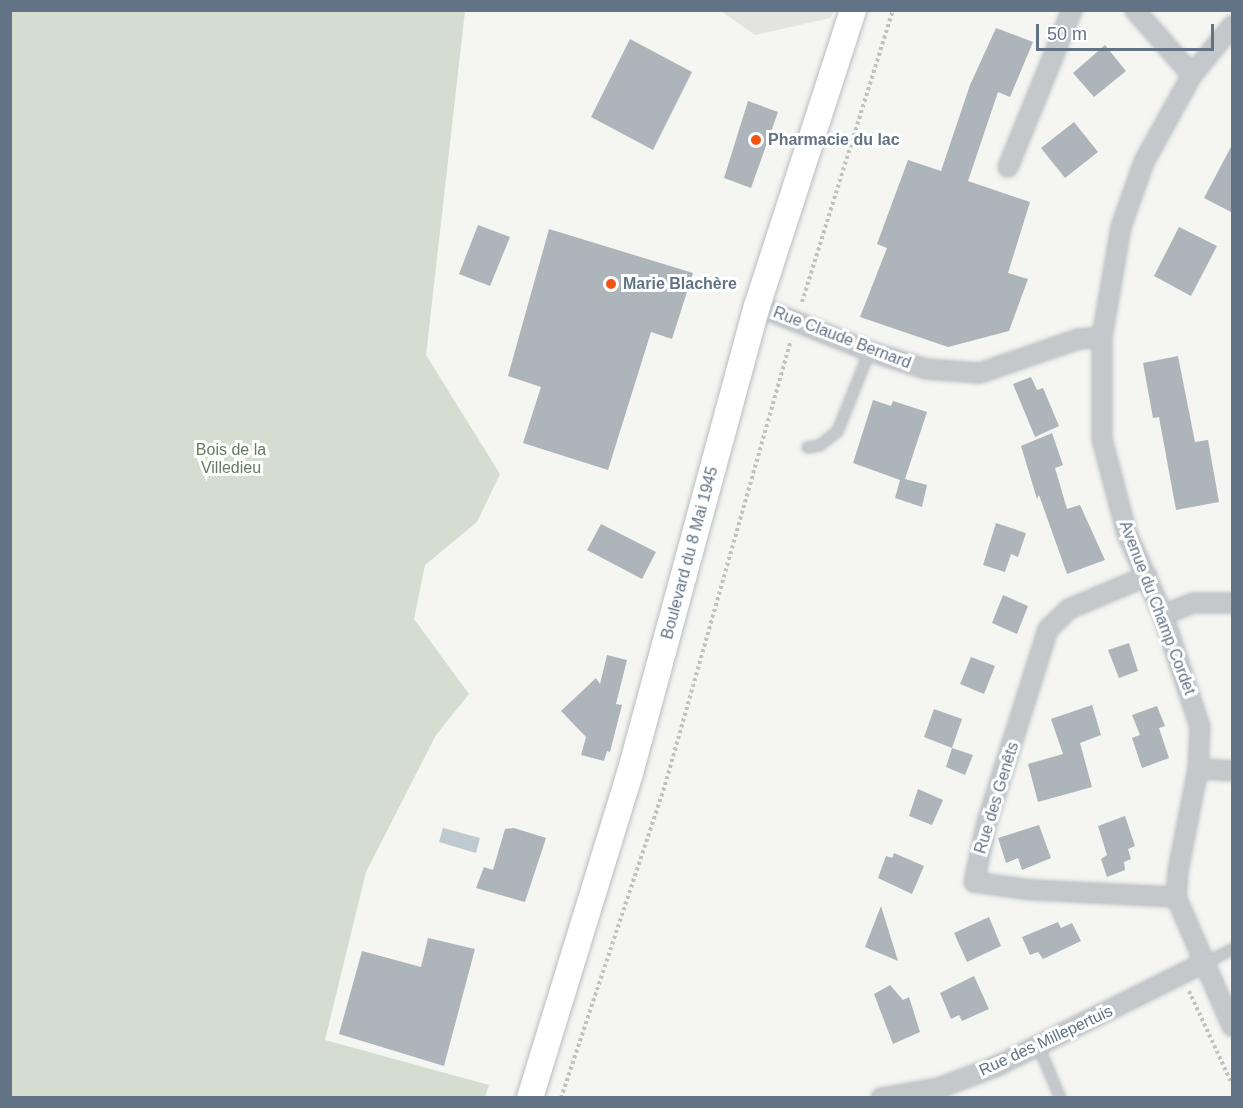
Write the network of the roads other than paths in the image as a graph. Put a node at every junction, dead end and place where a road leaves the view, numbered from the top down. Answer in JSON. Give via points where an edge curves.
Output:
{"nodes":[{"id":1,"x":853,"y":10,"type":"edge"},
{"id":2,"x":1072,"y":10,"type":"edge"},
{"id":3,"x":1135,"y":10,"type":"edge"},
{"id":4,"x":1232,"y":28,"type":"edge"},
{"id":5,"x":1192,"y":75,"type":"junction"},
{"id":6,"x":1008,"y":167,"type":"dead end"},
{"id":7,"x":757,"y":306,"type":"junction"},
{"id":8,"x":1102,"y":337,"type":"junction"},
{"id":9,"x":869,"y":351,"type":"junction"},
{"id":10,"x":807,"y":447,"type":"dead end"},
{"id":11,"x":1147,"y":576,"type":"junction"},
{"id":12,"x":1233,"y":603,"type":"edge"},
{"id":13,"x":1163,"y":615,"type":"junction"},
{"id":14,"x":1198,"y":769,"type":"junction"},
{"id":15,"x":1233,"y":771,"type":"edge"},
{"id":16,"x":1176,"y":897,"type":"junction"},
{"id":17,"x":1233,"y":950,"type":"edge"},
{"id":18,"x":1204,"y":963,"type":"junction"},
{"id":19,"x":1233,"y":1026,"type":"edge"},
{"id":20,"x":1038,"y":1046,"type":"junction"},
{"id":21,"x":530,"y":1098,"type":"edge"},
{"id":22,"x":881,"y":1098,"type":"edge"},
{"id":23,"x":1060,"y":1098,"type":"edge"}],
"edges":[{"from":1,"to":7,"type":"street","name":"Boulevard du 8 Mai 1945"},
{"from":2,"to":6,"type":"street"},
{"from":3,"to":5,"type":"street"},
{"from":4,"to":5,"type":"street","name":"Avenue du Champ Cordet"},
{"from":5,"to":8,"type":"street","name":"Avenue du Champ Cordet","via":[[1144,162],[1121,227]]},
{"from":7,"to":9,"type":"street","name":"Rue Claude Bernard"},
{"from":7,"to":21,"type":"street","name":"Boulevard du 8 Mai 1945","via":[[630,773]]},
{"from":8,"to":9,"type":"street","name":"Rue Claude Bernard","via":[[1079,339],[980,372],[926,369]]},
{"from":8,"to":11,"type":"street","name":"Avenue du Champ Cordet","via":[[1101,439],[1127,534]]},
{"from":9,"to":10,"type":"lane","via":[[837,431],[819,445]]},
{"from":11,"to":13,"type":"street","name":"Avenue du Champ Cordet"},
{"from":11,"to":16,"type":"street","name":"Rue des Genêts","via":[[1069,609],[1048,629],[987,822],[974,882],[1031,890]]},
{"from":12,"to":13,"type":"street","via":[[1193,603]]},
{"from":13,"to":14,"type":"street","name":"Avenue du Champ Cordet","via":[[1200,727]]},
{"from":14,"to":15,"type":"street"},
{"from":14,"to":16,"type":"street","name":"Avenue du Champ Cordet"},
{"from":16,"to":18,"type":"street","name":"Avenue du Champ Cordet"},
{"from":17,"to":18,"type":"lane"},
{"from":18,"to":19,"type":"street","name":"Avenue du Champ Cordet"},
{"from":18,"to":20,"type":"street","name":"Rue des Millepertuis"},
{"from":20,"to":22,"type":"street","name":"Rue des Millepertuis","via":[[939,1088]]},
{"from":20,"to":23,"type":"lane"}]}
